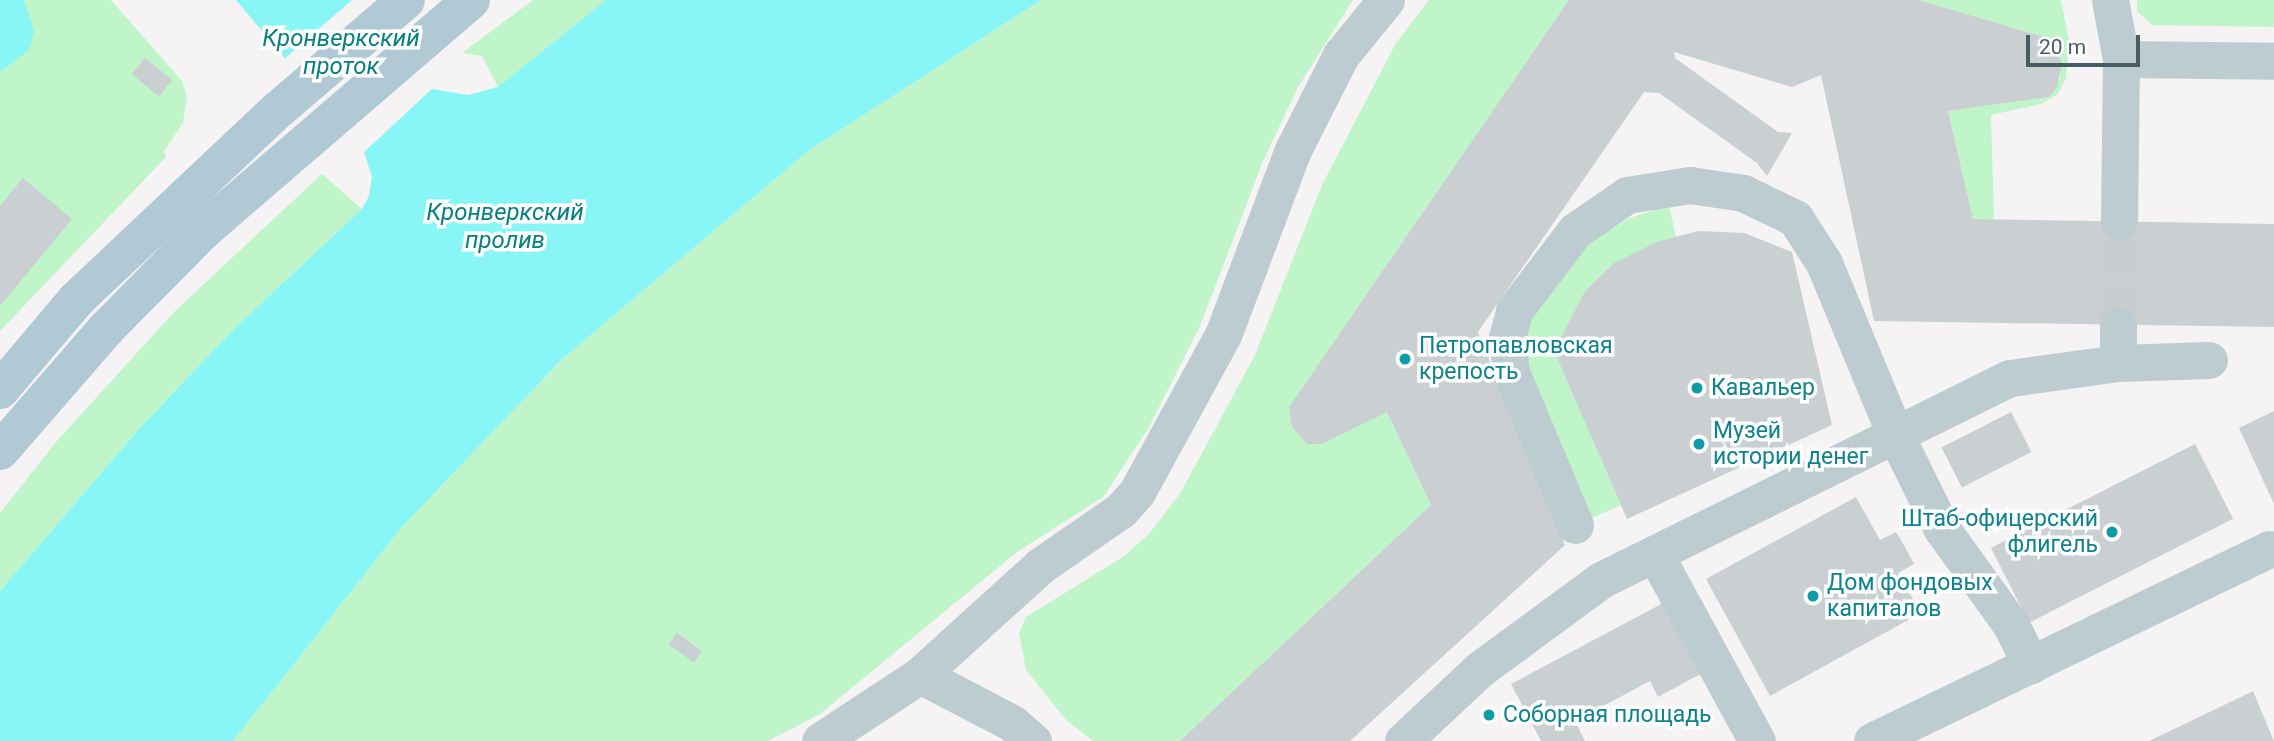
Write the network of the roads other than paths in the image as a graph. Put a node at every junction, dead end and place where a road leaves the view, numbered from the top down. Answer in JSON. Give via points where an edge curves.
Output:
{"nodes":[{"id":1,"x":406,"y":0,"type":"edge"},
{"id":2,"x":471,"y":0,"type":"edge"},
{"id":3,"x":1386,"y":0,"type":"edge"},
{"id":4,"x":2110,"y":0,"type":"edge"},
{"id":5,"x":2121,"y":59,"type":"junction"},
{"id":6,"x":2274,"y":61,"type":"edge"},
{"id":7,"x":2119,"y":221,"type":"tunnel mouth"},
{"id":8,"x":2118,"y":325,"type":"tunnel mouth"},
{"id":9,"x":2209,"y":360,"type":"dead end"},
{"id":10,"x":2118,"y":363,"type":"junction"},
{"id":11,"x":0,"y":390,"type":"edge"},
{"id":12,"x":1895,"y":434,"type":"junction"},
{"id":13,"x":0,"y":451,"type":"edge"},
{"id":14,"x":1575,"y":525,"type":"dead end"},
{"id":15,"x":2269,"y":549,"type":"dead end"},
{"id":16,"x":1656,"y":554,"type":"junction"},
{"id":17,"x":2031,"y":665,"type":"junction"},
{"id":18,"x":920,"y":675,"type":"junction"},
{"id":19,"x":820,"y":741,"type":"edge"},
{"id":20,"x":1033,"y":741,"type":"edge"},
{"id":21,"x":1403,"y":741,"type":"edge"},
{"id":22,"x":1757,"y":741,"type":"edge"},
{"id":23,"x":1872,"y":741,"type":"edge"}],
"edges":[{"from":1,"to":11,"type":"main road","via":[[279,109],[76,300]]},
{"from":2,"to":13,"type":"main road","via":[[204,230],[116,319]]},
{"from":3,"to":18,"type":"lane","via":[[1341,55],[1299,138],[1223,335],[1137,492],[1121,510],[1040,566]]},
{"from":4,"to":5,"type":"lane"},
{"from":5,"to":6,"type":"lane"},
{"from":5,"to":7,"type":"lane"},
{"from":8,"to":10,"type":"lane"},
{"from":9,"to":10,"type":"lane"},
{"from":10,"to":12,"type":"lane","via":[[2010,378]]},
{"from":12,"to":14,"type":"lane","via":[[1824,262],[1795,218],[1743,193],[1690,185],[1628,195],[1575,232],[1514,311],[1507,338],[1511,372]]},
{"from":12,"to":16,"type":"lane"},
{"from":12,"to":17,"type":"lane","via":[[1942,529],[2011,625]]},
{"from":15,"to":17,"type":"lane"},
{"from":16,"to":21,"type":"lane","via":[[1601,580],[1480,669]]},
{"from":16,"to":22,"type":"lane"},
{"from":17,"to":23,"type":"lane"},
{"from":18,"to":19,"type":"lane"},
{"from":18,"to":20,"type":"lane","via":[[1012,723]]}]}
